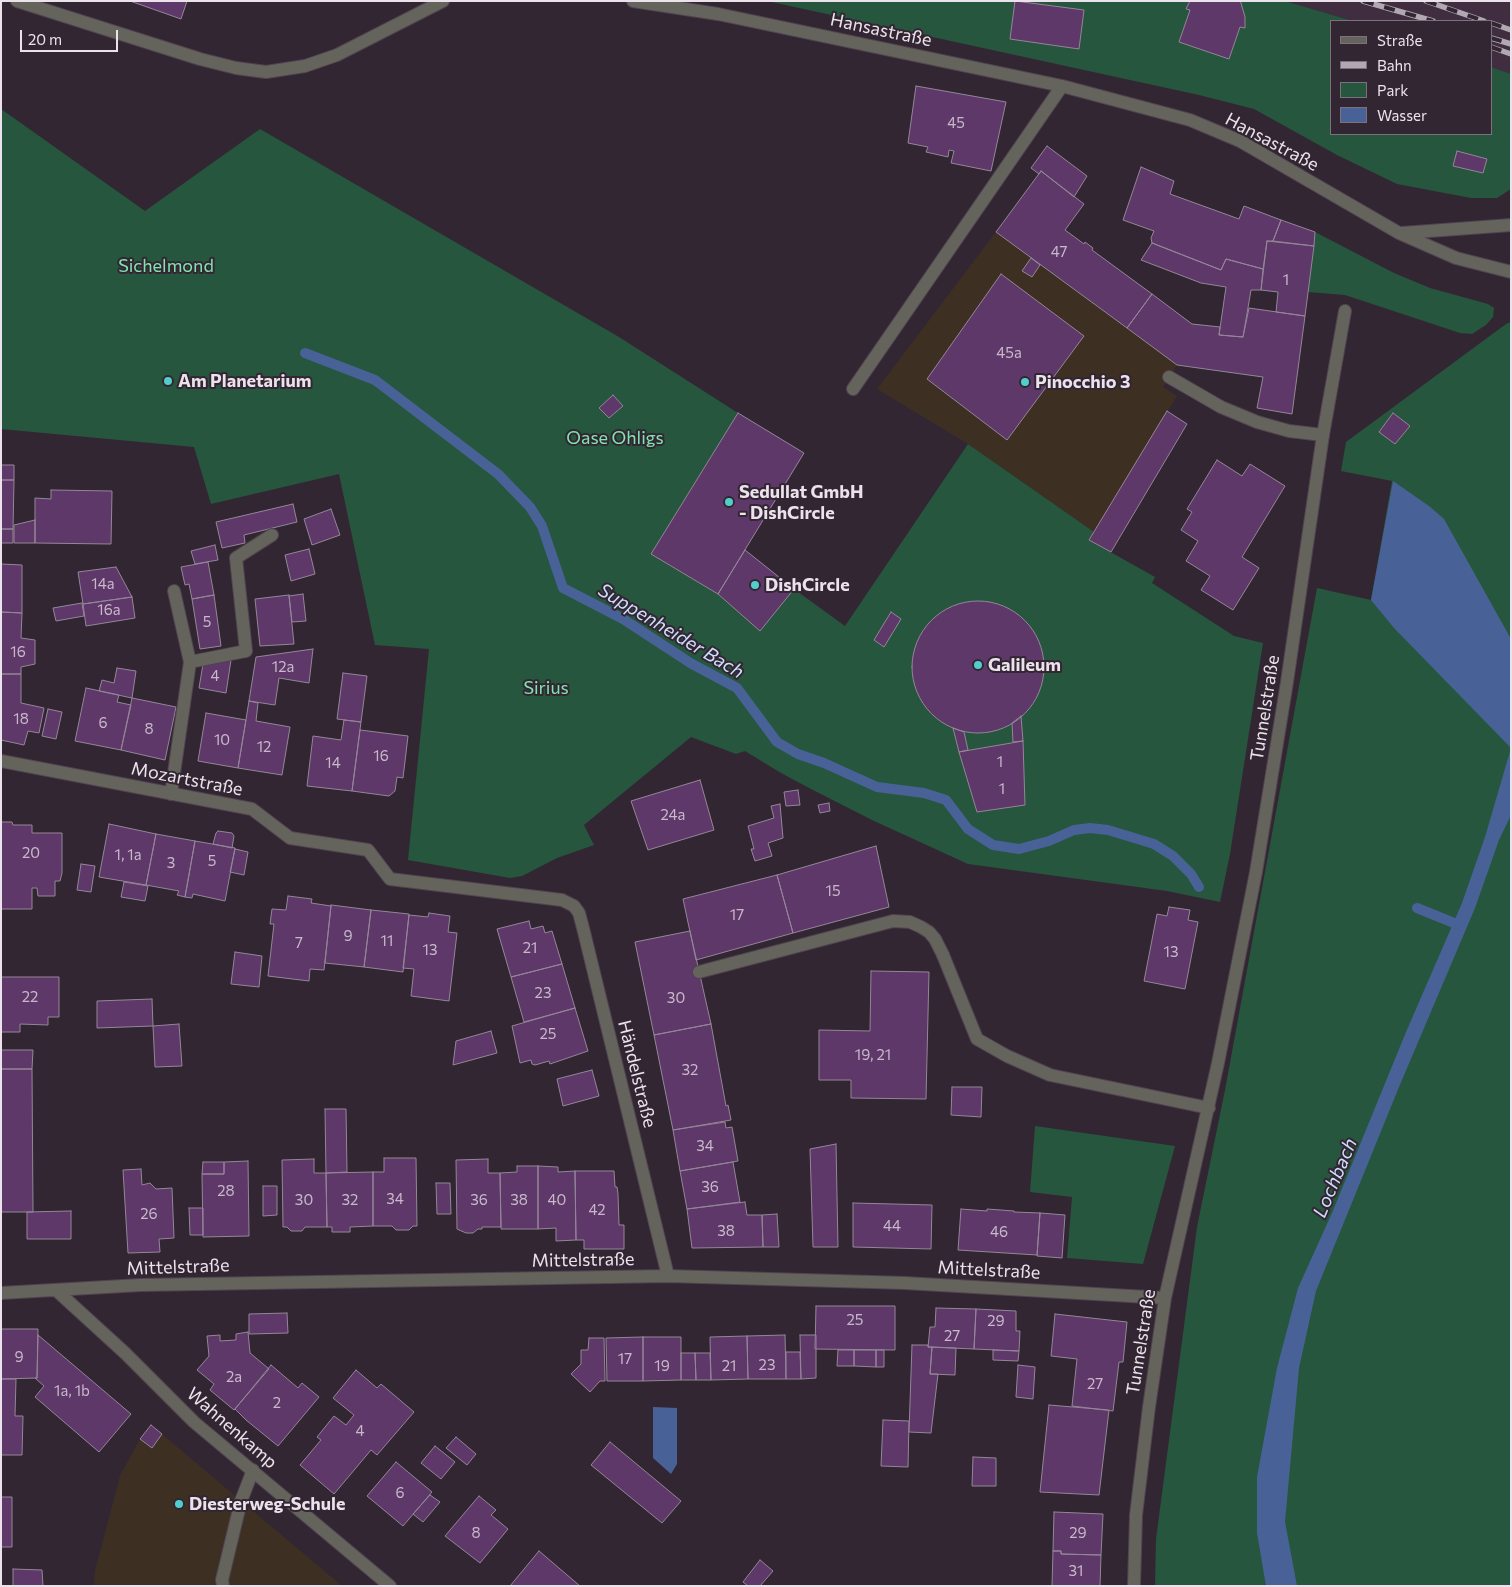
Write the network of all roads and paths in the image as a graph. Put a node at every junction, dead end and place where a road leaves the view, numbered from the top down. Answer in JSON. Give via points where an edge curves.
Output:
{"nodes":[{"id":1,"x":17,"y":1,"type":"edge"},
{"id":2,"x":443,"y":1,"type":"edge"},
{"id":3,"x":632,"y":1,"type":"edge"},
{"id":4,"x":1062,"y":86,"type":"junction"},
{"id":5,"x":1511,"y":225,"type":"edge"},
{"id":6,"x":1399,"y":233,"type":"junction"},
{"id":7,"x":1511,"y":272,"type":"edge"},
{"id":8,"x":1345,"y":311,"type":"dead end"},
{"id":9,"x":1169,"y":377,"type":"dead end"},
{"id":10,"x":853,"y":389,"type":"dead end"},
{"id":11,"x":1323,"y":435,"type":"junction"},
{"id":12,"x":272,"y":535,"type":"dead end"},
{"id":13,"x":174,"y":591,"type":"dead end"},
{"id":14,"x":190,"y":662,"type":"junction"},
{"id":15,"x":1,"y":761,"type":"edge"},
{"id":16,"x":171,"y":794,"type":"junction"},
{"id":17,"x":551,"y":899,"type":"joint"},
{"id":18,"x":699,"y":972,"type":"dead end"},
{"id":19,"x":1209,"y":1108,"type":"junction"},
{"id":20,"x":668,"y":1276,"type":"junction"},
{"id":21,"x":56,"y":1290,"type":"junction"},
{"id":22,"x":1,"y":1293,"type":"edge"},
{"id":23,"x":1165,"y":1298,"type":"junction"},
{"id":24,"x":253,"y":1470,"type":"junction"},
{"id":25,"x":223,"y":1586,"type":"edge"},
{"id":26,"x":390,"y":1586,"type":"edge"},
{"id":27,"x":1134,"y":1586,"type":"edge"}],
"edges":[{"from":1,"to":2,"type":"street","via":[[200,59],[266,72],[305,66],[337,55]]},
{"from":3,"to":4,"type":"street","name":"Hansastraße","via":[[718,14]]},
{"from":4,"to":6,"type":"street","name":"Hansastraße","via":[[1190,120],[1240,142]]},
{"from":4,"to":10,"type":"street"},
{"from":5,"to":6,"type":"street"},
{"from":6,"to":7,"type":"street","name":"Hansastraße","via":[[1456,258]]},
{"from":8,"to":11,"type":"street","name":"Tunnelstraße"},
{"from":9,"to":11,"type":"street","via":[[1221,407],[1257,422],[1289,431]]},
{"from":11,"to":19,"type":"street","name":"Tunnelstraße","via":[[1257,862]]},
{"from":12,"to":14,"type":"street","via":[[236,558],[246,651]]},
{"from":13,"to":14,"type":"street"},
{"from":14,"to":16,"type":"street"},
{"from":15,"to":16,"type":"street","name":"Mozartstraße"},
{"from":16,"to":17,"type":"street","name":"Mozartstraße","via":[[252,809],[290,838],[368,850],[390,879]]},
{"from":17,"to":20,"type":"street","name":"Händelstraße","via":[[569,902],[579,913]]},
{"from":18,"to":19,"type":"street","via":[[893,921],[910,922],[935,939],[977,1039],[1050,1075]]},
{"from":19,"to":23,"type":"street","name":"Tunnelstraße"},
{"from":20,"to":21,"type":"street","name":"Mittelstraße","via":[[141,1285]]},
{"from":20,"to":23,"type":"street","name":"Mittelstraße","via":[[905,1283]]},
{"from":21,"to":22,"type":"street","name":"Mittelstraße"},
{"from":21,"to":24,"type":"street","name":"Wahnenkamp","via":[[194,1422]]},
{"from":23,"to":27,"type":"street","name":"Tunnelstraße","via":[[1136,1516]]},
{"from":24,"to":25,"type":"street","via":[[241,1501]]},
{"from":24,"to":26,"type":"street","name":"Wahnenkamp"}]}
